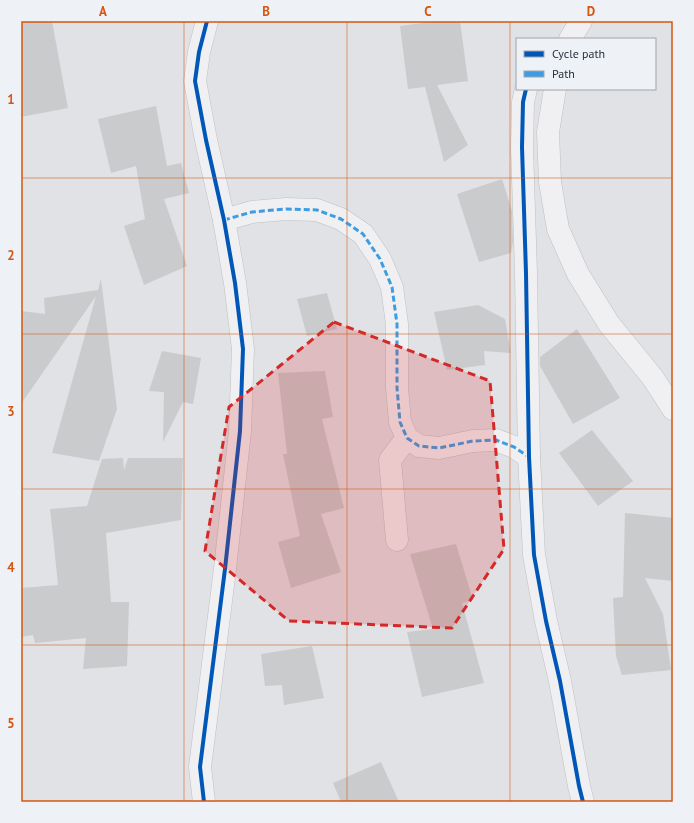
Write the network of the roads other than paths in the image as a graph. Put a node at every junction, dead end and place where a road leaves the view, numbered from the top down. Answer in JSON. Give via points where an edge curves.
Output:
{"nodes":[{"id":1,"x":207,"y":21,"type":"edge"},
{"id":2,"x":581,"y":21,"type":"edge"},
{"id":3,"x":571,"y":38,"type":"edge"},
{"id":4,"x":526,"y":90,"type":"edge"},
{"id":5,"x":555,"y":90,"type":"edge"},
{"id":6,"x":224,"y":220,"type":"junction"},
{"id":7,"x":673,"y":409,"type":"edge"},
{"id":8,"x":407,"y":438,"type":"junction"},
{"id":9,"x":528,"y":457,"type":"junction"},
{"id":10,"x":397,"y":540,"type":"dead end"},
{"id":11,"x":204,"y":802,"type":"edge"},
{"id":12,"x":583,"y":802,"type":"edge"}],
"edges":[{"from":1,"to":6,"type":"street","via":[[195,81]]},
{"from":2,"to":3,"type":"street"},
{"from":4,"to":9,"type":"street","via":[[522,147]]},
{"from":5,"to":7,"type":"street","via":[[548,132],[550,182],[558,229],[578,274],[609,324],[653,378]]},
{"from":6,"to":8,"type":"street","via":[[252,212],[317,210],[341,219],[363,234],[380,259],[392,287],[398,324],[397,388],[400,422]]},
{"from":6,"to":11,"type":"street","via":[[243,349],[240,431],[200,767]]},
{"from":8,"to":9,"type":"street","via":[[419,446],[439,448],[472,441],[496,440],[514,447]]},
{"from":8,"to":10,"type":"street","via":[[390,460]]},
{"from":9,"to":12,"type":"street","via":[[534,554]]}]}
